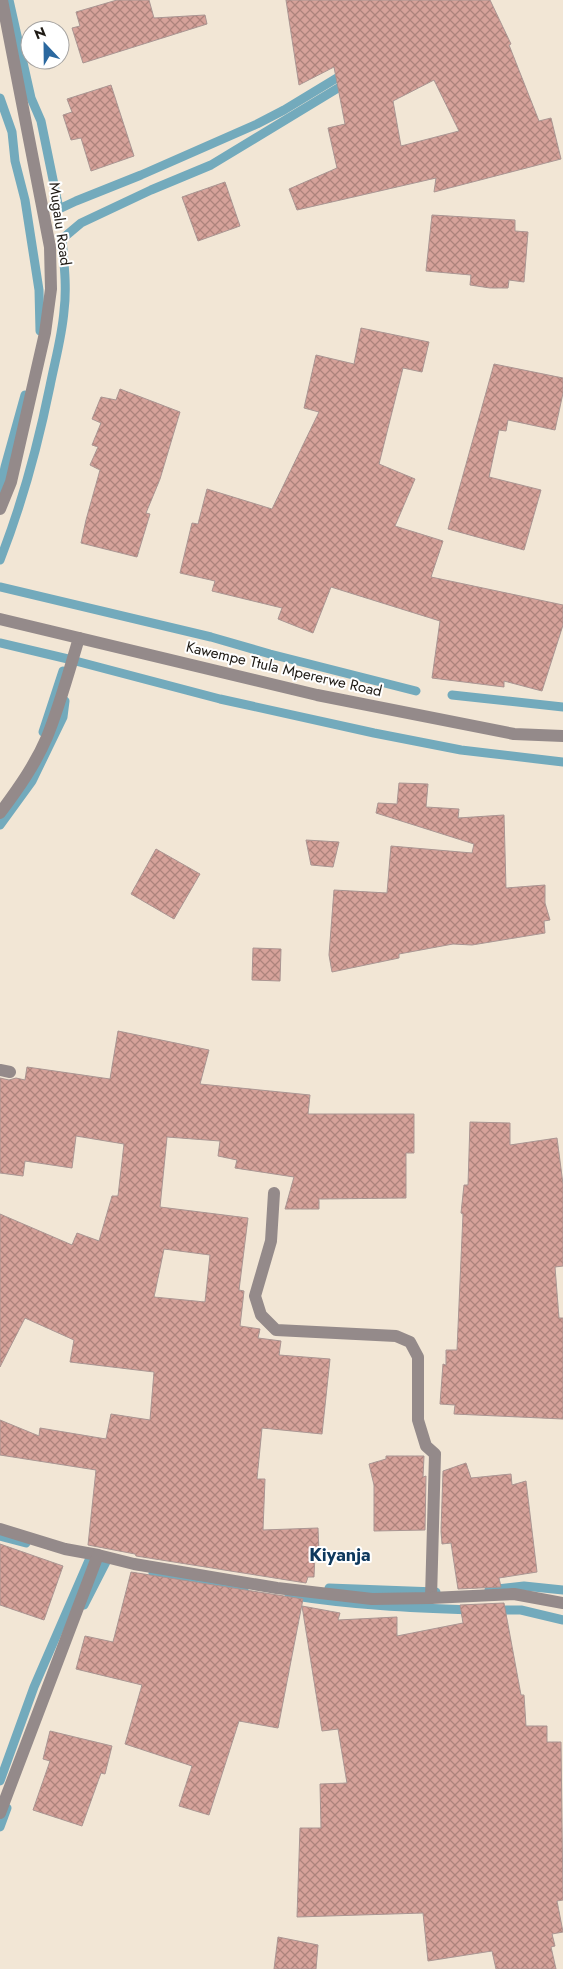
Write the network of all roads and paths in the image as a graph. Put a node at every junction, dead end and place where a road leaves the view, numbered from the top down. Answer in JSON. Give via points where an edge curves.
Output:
{"nodes":[{"id":1,"x":2,"y":0,"type":"edge"},
{"id":2,"x":0,"y":509,"type":"edge"},
{"id":3,"x":0,"y":619,"type":"edge"},
{"id":4,"x":79,"y":638,"type":"junction"},
{"id":5,"x":563,"y":736,"type":"edge"},
{"id":6,"x":0,"y":813,"type":"edge"},
{"id":7,"x":274,"y":1192,"type":"dead end"},
{"id":8,"x":0,"y":1530,"type":"edge"},
{"id":9,"x":98,"y":1555,"type":"junction"},
{"id":10,"x":432,"y":1592,"type":"junction"},
{"id":11,"x":563,"y":1603,"type":"edge"},
{"id":12,"x":0,"y":1813,"type":"edge"}],
"edges":[{"from":1,"to":2,"type":"street","name":"Mugalu Road","via":[[50,247],[51,289],[45,332],[10,482]]},
{"from":3,"to":4,"type":"street","name":"Kawempe Ttula Mpererwe Road"},
{"from":4,"to":5,"type":"street","name":"Kawempe Ttula Mpererwe Road","via":[[317,695],[514,734]]},
{"from":4,"to":6,"type":"street","via":[[46,739],[24,781]]},
{"from":7,"to":10,"type":"street","via":[[271,1241],[255,1296],[260,1315],[276,1330],[396,1336],[410,1342],[418,1357],[418,1420],[426,1446],[435,1454]]},
{"from":8,"to":9,"type":"street"},
{"from":9,"to":10,"type":"street","via":[[277,1588],[372,1598]]},
{"from":9,"to":12,"type":"street"},
{"from":10,"to":11,"type":"street","via":[[514,1594]]}]}
